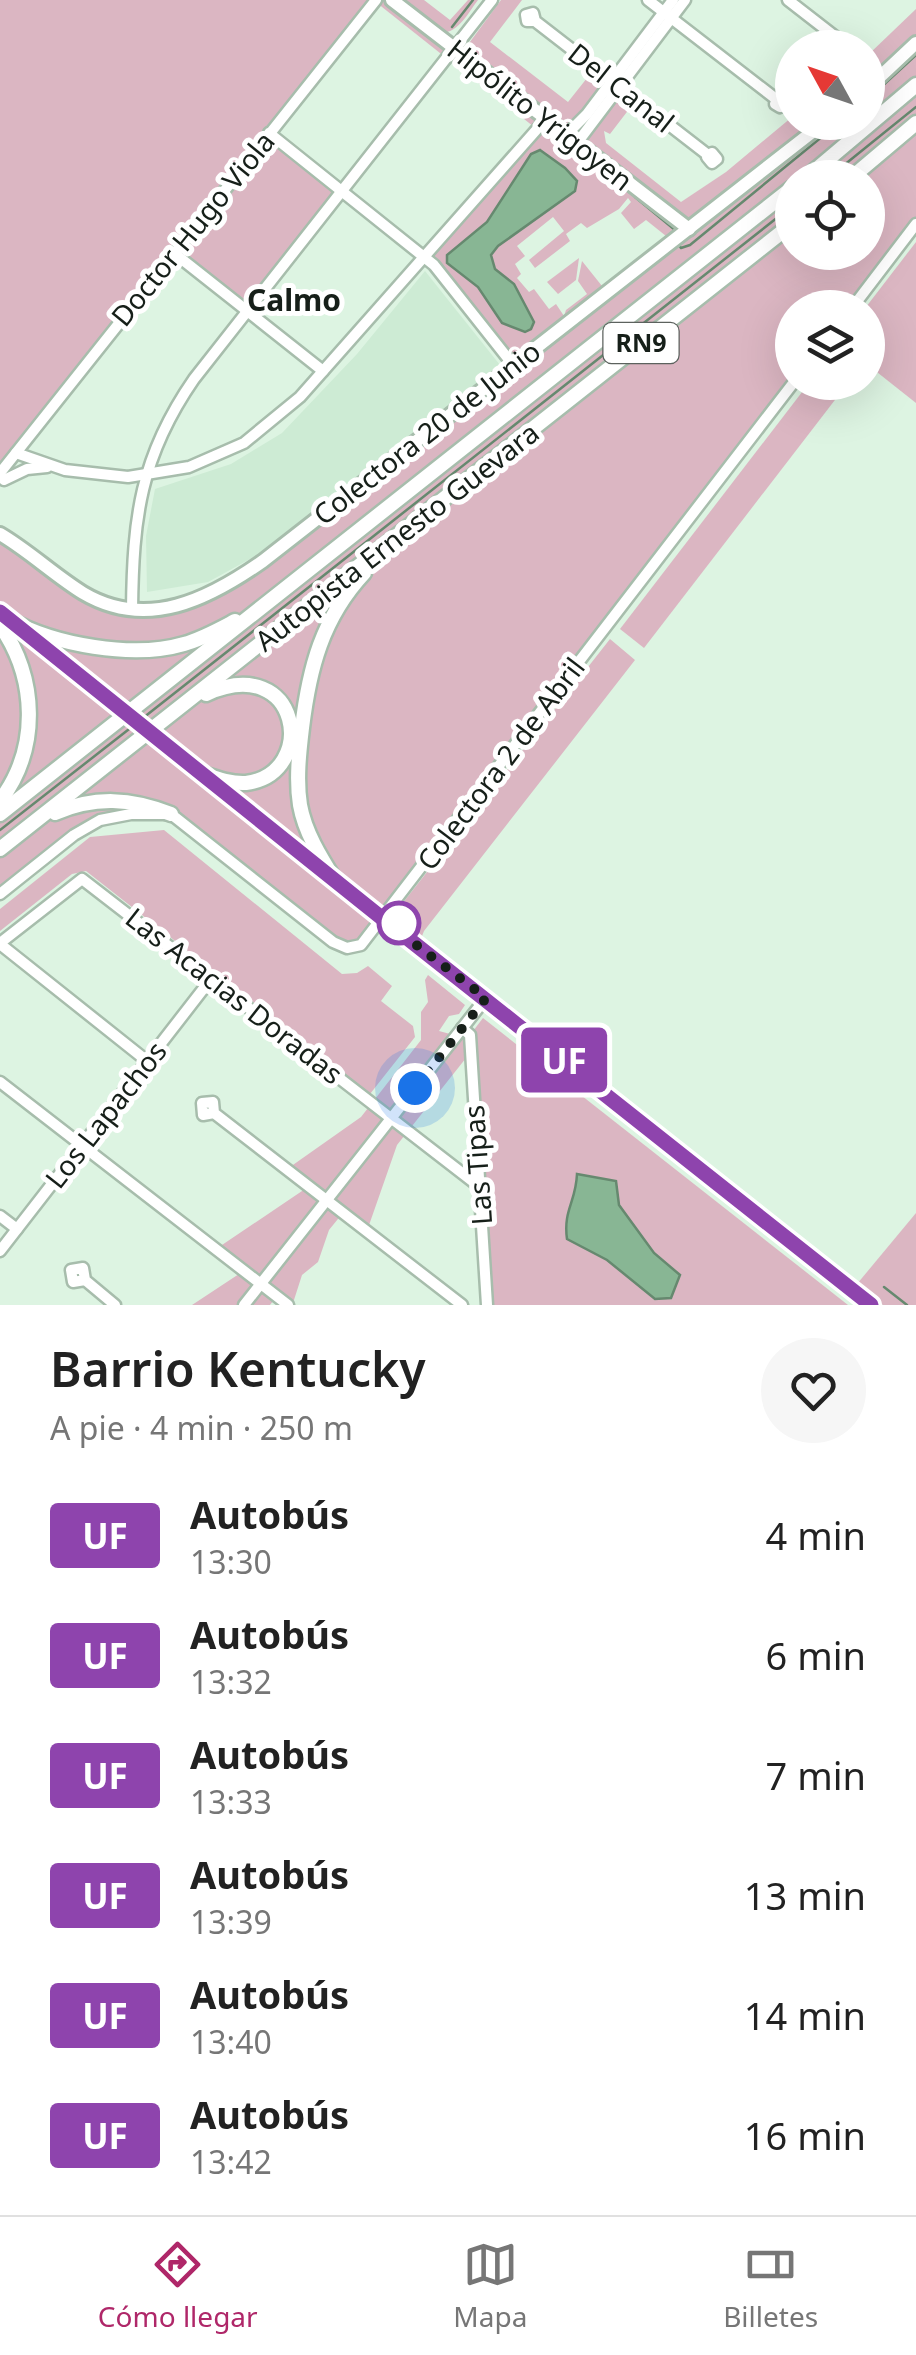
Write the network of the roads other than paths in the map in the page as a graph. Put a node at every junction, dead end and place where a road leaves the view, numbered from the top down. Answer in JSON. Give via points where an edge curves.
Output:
{"nodes":[{"id":1,"x":376,"y":0,"type":"edge"},
{"id":2,"x":392,"y":0,"type":"edge"},
{"id":3,"x":492,"y":0,"type":"edge"},
{"id":4,"x":648,"y":0,"type":"edge"},
{"id":5,"x":673,"y":0,"type":"edge"},
{"id":6,"x":685,"y":0,"type":"edge"},
{"id":7,"x":788,"y":0,"type":"edge"},
{"id":8,"x":667,"y":15,"type":"junction"},
{"id":9,"x":534,"y":21,"type":"dead end"},
{"id":10,"x":825,"y":30,"type":"edge"},
{"id":11,"x":916,"y":43,"type":"edge"},
{"id":12,"x":455,"y":49,"type":"junction"},
{"id":13,"x":885,"y":72,"type":"edge"},
{"id":14,"x":615,"y":83,"type":"junction"},
{"id":15,"x":916,"y":85,"type":"edge"},
{"id":16,"x":775,"y":98,"type":"edge"},
{"id":17,"x":546,"y":119,"type":"junction"},
{"id":18,"x":916,"y":123,"type":"edge"},
{"id":19,"x":270,"y":134,"type":"junction"},
{"id":20,"x":572,"y":139,"type":"junction"},
{"id":21,"x":802,"y":140,"type":"edge"},
{"id":22,"x":708,"y":156,"type":"dead end"},
{"id":23,"x":827,"y":160,"type":"edge"},
{"id":24,"x":872,"y":160,"type":"edge"},
{"id":25,"x":342,"y":191,"type":"junction"},
{"id":26,"x":775,"y":201,"type":"edge"},
{"id":27,"x":916,"y":224,"type":"edge"},
{"id":28,"x":689,"y":230,"type":"junction"},
{"id":29,"x":775,"y":238,"type":"edge"},
{"id":30,"x":174,"y":253,"type":"junction"},
{"id":31,"x":424,"y":256,"type":"junction"},
{"id":32,"x":866,"y":290,"type":"edge"},
{"id":33,"x":248,"y":311,"type":"junction"},
{"id":34,"x":514,"y":366,"type":"junction"},
{"id":35,"x":323,"y":371,"type":"junction"},
{"id":36,"x":780,"y":400,"type":"edge"},
{"id":37,"x":14,"y":456,"type":"junction"},
{"id":38,"x":43,"y":467,"type":"junction"},
{"id":39,"x":146,"y":475,"type":"junction"},
{"id":40,"x":1,"y":479,"type":"edge"},
{"id":41,"x":0,"y":534,"type":"edge"},
{"id":42,"x":387,"y":546,"type":"junction"},
{"id":43,"x":282,"y":592,"type":"junction"},
{"id":44,"x":132,"y":610,"type":"junction"},
{"id":45,"x":2,"y":617,"type":"edge"},
{"id":46,"x":187,"y":703,"type":"junction"},
{"id":47,"x":300,"y":743,"type":"junction"},
{"id":48,"x":200,"y":773,"type":"junction"},
{"id":49,"x":221,"y":790,"type":"junction"},
{"id":50,"x":0,"y":801,"type":"edge"},
{"id":51,"x":0,"y":814,"type":"edge"},
{"id":52,"x":171,"y":814,"type":"junction"},
{"id":53,"x":28,"y":828,"type":"junction"},
{"id":54,"x":0,"y":849,"type":"edge"},
{"id":55,"x":336,"y":882,"type":"junction"},
{"id":56,"x":0,"y":894,"type":"edge"},
{"id":57,"x":383,"y":919,"type":"junction"},
{"id":58,"x":0,"y":944,"type":"edge"},
{"id":59,"x":212,"y":979,"type":"junction"},
{"id":60,"x":486,"y":998,"type":"junction"},
{"id":61,"x":462,"y":1028,"type":"junction"},
{"id":62,"x":147,"y":1062,"type":"junction"},
{"id":63,"x":0,"y":1082,"type":"edge"},
{"id":64,"x":214,"y":1113,"type":"dead end"},
{"id":65,"x":392,"y":1117,"type":"junction"},
{"id":66,"x":82,"y":1145,"type":"junction"},
{"id":67,"x":480,"y":1187,"type":"junction"},
{"id":68,"x":326,"y":1200,"type":"junction"},
{"id":69,"x":0,"y":1216,"type":"edge"},
{"id":70,"x":17,"y":1229,"type":"junction"},
{"id":71,"x":0,"y":1250,"type":"edge"},
{"id":72,"x":85,"y":1280,"type":"dead end"},
{"id":73,"x":260,"y":1284,"type":"junction"},
{"id":74,"x":115,"y":1305,"type":"edge"},
{"id":75,"x":244,"y":1305,"type":"edge"},
{"id":76,"x":288,"y":1305,"type":"edge"},
{"id":77,"x":462,"y":1305,"type":"edge"},
{"id":78,"x":487,"y":1305,"type":"edge"},
{"id":79,"x":870,"y":1305,"type":"edge"}],
"edges":[{"from":1,"to":19,"type":"street","name":"Doctor Hugo Viola"},
{"from":2,"to":12,"type":"main road","name":"Hipólito Yrigoyen"},
{"from":3,"to":12,"type":"street"},
{"from":4,"to":8,"type":"street"},
{"from":5,"to":8,"type":"street"},
{"from":6,"to":8,"type":"street"},
{"from":7,"to":10,"type":"street"},
{"from":8,"to":14,"type":"street"},
{"from":8,"to":16,"type":"street"},
{"from":9,"to":14,"type":"street","name":"Del Canal"},
{"from":11,"to":13,"type":"main road"},
{"from":12,"to":17,"type":"main road","name":"Hipólito Yrigoyen"},
{"from":12,"to":25,"type":"street"},
{"from":14,"to":20,"type":"street"},
{"from":14,"to":22,"type":"street","name":"Del Canal"},
{"from":15,"to":23,"type":"highway"},
{"from":17,"to":20,"type":"main road","name":"Hipólito Yrigoyen"},
{"from":17,"to":31,"type":"street"},
{"from":18,"to":24,"type":"highway"},
{"from":19,"to":25,"type":"street"},
{"from":19,"to":30,"type":"street","name":"Doctor Hugo Viola"},
{"from":20,"to":28,"type":"main road","name":"Hipólito Yrigoyen"},
{"from":21,"to":28,"type":"main road","name":"Colectora 20 de Junio"},
{"from":25,"to":31,"type":"street"},
{"from":25,"to":33,"type":"street"},
{"from":26,"to":43,"type":"highway","name":"Autopista Ernesto Guevara","number":"RN9"},
{"from":27,"to":32,"type":"street"},
{"from":28,"to":34,"type":"main road","name":"Colectora 20 de Junio"},
{"from":29,"to":42,"type":"highway","name":"Autopista Ernesto Guevara","number":"RN9"},
{"from":30,"to":33,"type":"street"},
{"from":30,"to":37,"type":"street","name":"Doctor Hugo Viola"},
{"from":31,"to":34,"type":"street"},
{"from":31,"to":35,"type":"street"},
{"from":33,"to":35,"type":"street"},
{"from":33,"to":39,"type":"street","via":[[183,395]]},
{"from":34,"to":44,"type":"main road","name":"Colectora 20 de Junio","via":[[238,578],[186,604]]},
{"from":35,"to":39,"type":"street","via":[[285,412],[244,442],[189,467]]},
{"from":36,"to":57,"type":"street","name":"Colectora 2 de Abril"},
{"from":37,"to":38,"type":"street"},
{"from":37,"to":40,"type":"street","name":"Doctor Hugo Viola"},
{"from":38,"to":39,"type":"street"},
{"from":38,"to":40,"type":"street"},
{"from":39,"to":44,"type":"street","via":[[133,536]]},
{"from":41,"to":44,"type":"main road","name":"Colectora 20 de Junio","via":[[81,592]]},
{"from":42,"to":46,"type":"highway","name":"Autopista Ernesto Guevara","number":"RN9"},
{"from":42,"to":47,"type":"highway","via":[[328,622],[309,680]]},
{"from":43,"to":45,"type":"highway","via":[[213,633],[154,650],[46,637]]},
{"from":43,"to":51,"type":"highway","name":"Autopista Ernesto Guevara","number":"RN9"},
{"from":45,"to":48,"type":"main road","bridge":true},
{"from":45,"to":50,"type":"highway","via":[[30,707],[21,764]]},
{"from":46,"to":48,"type":"highway","via":[[231,685],[258,686],[282,702],[291,729],[285,758],[269,775],[235,783]]},
{"from":46,"to":53,"type":"highway","name":"Autopista Ernesto Guevara","number":"RN9"},
{"from":47,"to":49,"type":"highway","via":[[276,780],[255,790]]},
{"from":47,"to":55,"type":"highway","via":[[300,806]]},
{"from":48,"to":49,"type":"main road"},
{"from":49,"to":55,"type":"main road"},
{"from":52,"to":53,"type":"highway","via":[[140,803],[87,802]]},
{"from":52,"to":56,"type":"street","via":[[100,820]]},
{"from":52,"to":57,"type":"street","name":"Colectora 2 de Abril","via":[[340,946],[361,945]]},
{"from":53,"to":54,"type":"highway","name":"Autopista Ernesto Guevara","number":"RN9"},
{"from":55,"to":57,"type":"main road"},
{"from":57,"to":60,"type":"street"},
{"from":58,"to":59,"type":"street","name":"Las Acacias Doradas","via":[[82,879]]},
{"from":58,"to":62,"type":"street"},
{"from":59,"to":62,"type":"street","name":"Los Lapachos"},
{"from":59,"to":65,"type":"street","name":"Las Acacias Doradas"},
{"from":60,"to":61,"type":"street"},
{"from":60,"to":79,"type":"street"},
{"from":61,"to":65,"type":"street"},
{"from":61,"to":67,"type":"street","name":"Las Tipas","via":[[470,1035]]},
{"from":62,"to":66,"type":"street","name":"Los Lapachos"},
{"from":63,"to":66,"type":"street"},
{"from":64,"to":68,"type":"street"},
{"from":65,"to":67,"type":"street","name":"Las Acacias Doradas"},
{"from":65,"to":68,"type":"street"},
{"from":66,"to":70,"type":"street","name":"Los Lapachos"},
{"from":66,"to":73,"type":"street"},
{"from":67,"to":78,"type":"street","name":"Las Tipas"},
{"from":68,"to":73,"type":"street"},
{"from":68,"to":77,"type":"street"},
{"from":69,"to":70,"type":"street"},
{"from":70,"to":71,"type":"street","name":"Los Lapachos"},
{"from":72,"to":74,"type":"street"},
{"from":73,"to":75,"type":"street"},
{"from":73,"to":76,"type":"street"}]}
